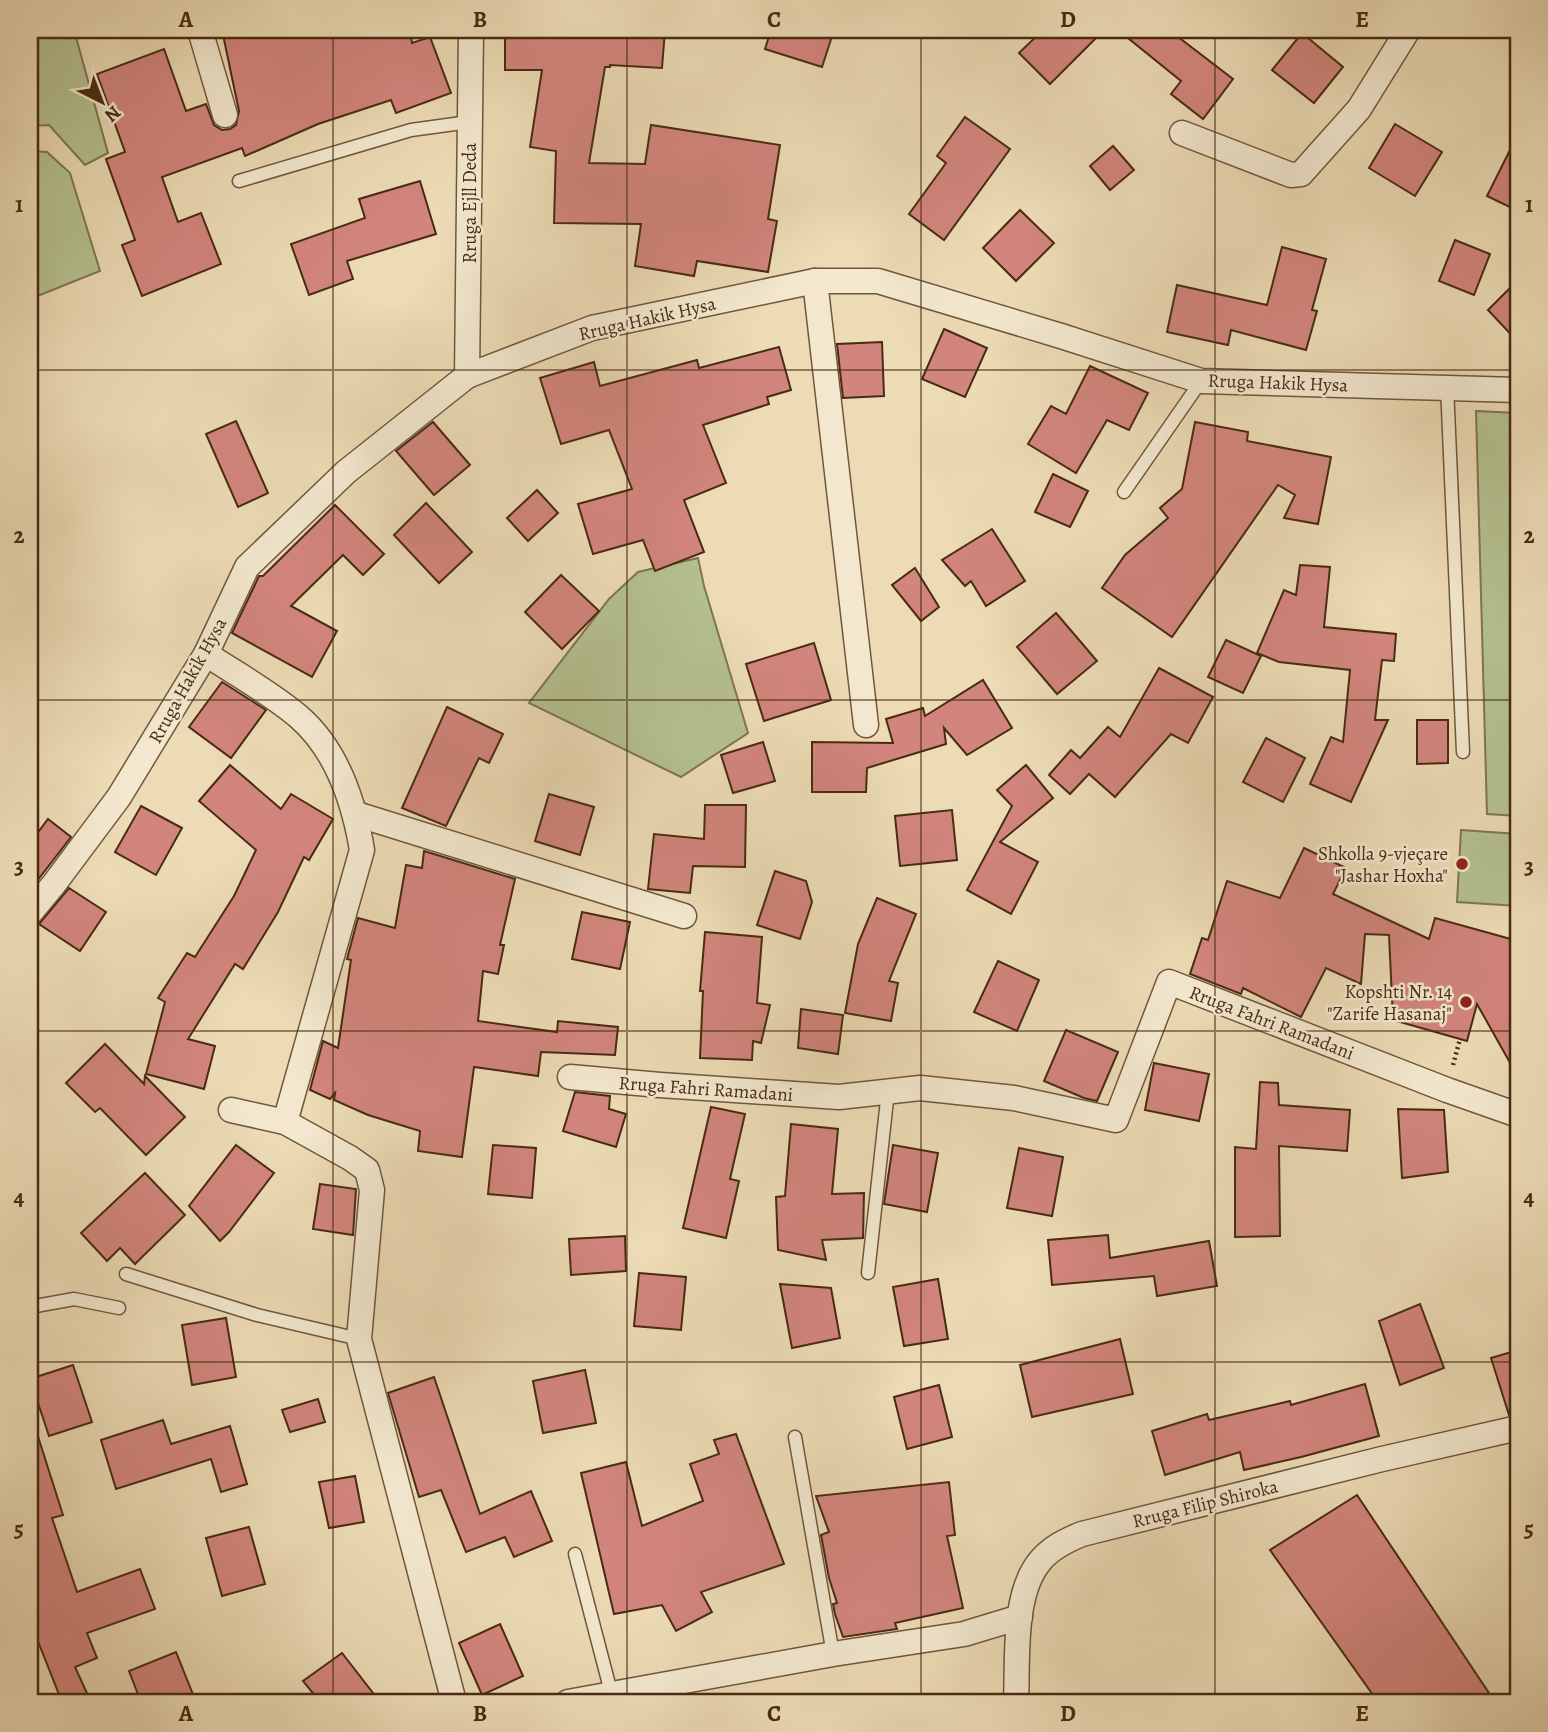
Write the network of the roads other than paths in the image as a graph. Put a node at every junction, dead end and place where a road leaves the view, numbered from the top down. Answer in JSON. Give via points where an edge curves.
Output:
{"nodes":[{"id":1,"x":200,"y":30,"type":"edge"},
{"id":2,"x":471,"y":30,"type":"edge"},
{"id":3,"x":1408,"y":30,"type":"edge"},
{"id":4,"x":225,"y":115,"type":"dead end"},
{"id":5,"x":469,"y":122,"type":"junction"},
{"id":6,"x":1182,"y":133,"type":"dead end"},
{"id":7,"x":239,"y":181,"type":"dead end"},
{"id":8,"x":816,"y":281,"type":"junction"},
{"id":9,"x":467,"y":376,"type":"junction"},
{"id":10,"x":1201,"y":381,"type":"junction"},
{"id":11,"x":1447,"y":386,"type":"junction"},
{"id":12,"x":1518,"y":390,"type":"edge"},
{"id":13,"x":1124,"y":492,"type":"dead end"},
{"id":14,"x":206,"y":654,"type":"junction"},
{"id":15,"x":866,"y":725,"type":"dead end"},
{"id":16,"x":1463,"y":752,"type":"dead end"},
{"id":17,"x":356,"y":814,"type":"junction"},
{"id":18,"x":30,"y":913,"type":"edge"},
{"id":19,"x":684,"y":916,"type":"dead end"},
{"id":20,"x":570,"y":1077,"type":"dead end"},
{"id":21,"x":888,"y":1091,"type":"junction"},
{"id":22,"x":231,"y":1110,"type":"dead end"},
{"id":23,"x":1518,"y":1115,"type":"edge"},
{"id":24,"x":285,"y":1122,"type":"junction"},
{"id":25,"x":868,"y":1273,"type":"dead end"},
{"id":26,"x":126,"y":1274,"type":"dead end"},
{"id":27,"x":30,"y":1307,"type":"edge"},
{"id":28,"x":119,"y":1308,"type":"dead end"},
{"id":29,"x":359,"y":1339,"type":"junction"},
{"id":30,"x":1518,"y":1428,"type":"edge"},
{"id":31,"x":795,"y":1437,"type":"dead end"},
{"id":32,"x":575,"y":1554,"type":"dead end"},
{"id":33,"x":1020,"y":1617,"type":"junction"},
{"id":34,"x":833,"y":1654,"type":"junction"},
{"id":35,"x":613,"y":1698,"type":"edge"},
{"id":36,"x":454,"y":1702,"type":"edge"},
{"id":37,"x":568,"y":1702,"type":"edge"},
{"id":38,"x":1016,"y":1702,"type":"edge"}],
"edges":[{"from":1,"to":4,"type":"street"},
{"from":2,"to":5,"type":"street","name":"Rruga Ejll Deda"},
{"from":3,"to":6,"type":"street","via":[[1359,109],[1301,174]]},
{"from":5,"to":7,"type":"lane","via":[[411,130]]},
{"from":5,"to":9,"type":"street","name":"Rruga Ejll Deda"},
{"from":8,"to":9,"type":"street","name":"Rruga Hakik Hysa","via":[[592,328]]},
{"from":8,"to":10,"type":"street","name":"Rruga Hakik Hysa","via":[[877,281]]},
{"from":8,"to":15,"type":"street"},
{"from":9,"to":14,"type":"street","name":"Rruga Hakik Hysa","via":[[346,472],[247,566]]},
{"from":10,"to":11,"type":"street","name":"Rruga Hakik Hysa"},
{"from":10,"to":13,"type":"lane"},
{"from":11,"to":12,"type":"street","name":"Rruga Hakik Hysa"},
{"from":11,"to":16,"type":"lane"},
{"from":14,"to":17,"type":"street","via":[[299,717],[321,741]]},
{"from":14,"to":18,"type":"street","name":"Rruga Hakik Hysa","via":[[119,797]]},
{"from":17,"to":19,"type":"street"},
{"from":17,"to":24,"type":"street","via":[[362,850]]},
{"from":20,"to":21,"type":"street","name":"Rruga Fahri Ramadani","via":[[839,1097]]},
{"from":21,"to":23,"type":"street","name":"Rruga Fahri Ramadani","via":[[920,1088],[1014,1098],[1116,1120],[1169,982]]},
{"from":21,"to":25,"type":"lane"},
{"from":22,"to":24,"type":"street"},
{"from":24,"to":29,"type":"street","via":[[367,1170],[372,1190]]},
{"from":26,"to":29,"type":"lane","via":[[257,1315]]},
{"from":27,"to":28,"type":"lane","via":[[74,1299]]},
{"from":29,"to":36,"type":"street"},
{"from":30,"to":33,"type":"street","name":"Rruga Filip Shiroka","via":[[1082,1534],[1061,1543],[1041,1560],[1027,1582]]},
{"from":31,"to":34,"type":"lane"},
{"from":32,"to":35,"type":"lane"},
{"from":33,"to":34,"type":"street","via":[[964,1634]]},
{"from":33,"to":38,"type":"street","name":"Rruga Filip Shiroka"},
{"from":34,"to":35,"type":"street"},
{"from":35,"to":37,"type":"street"}]}
